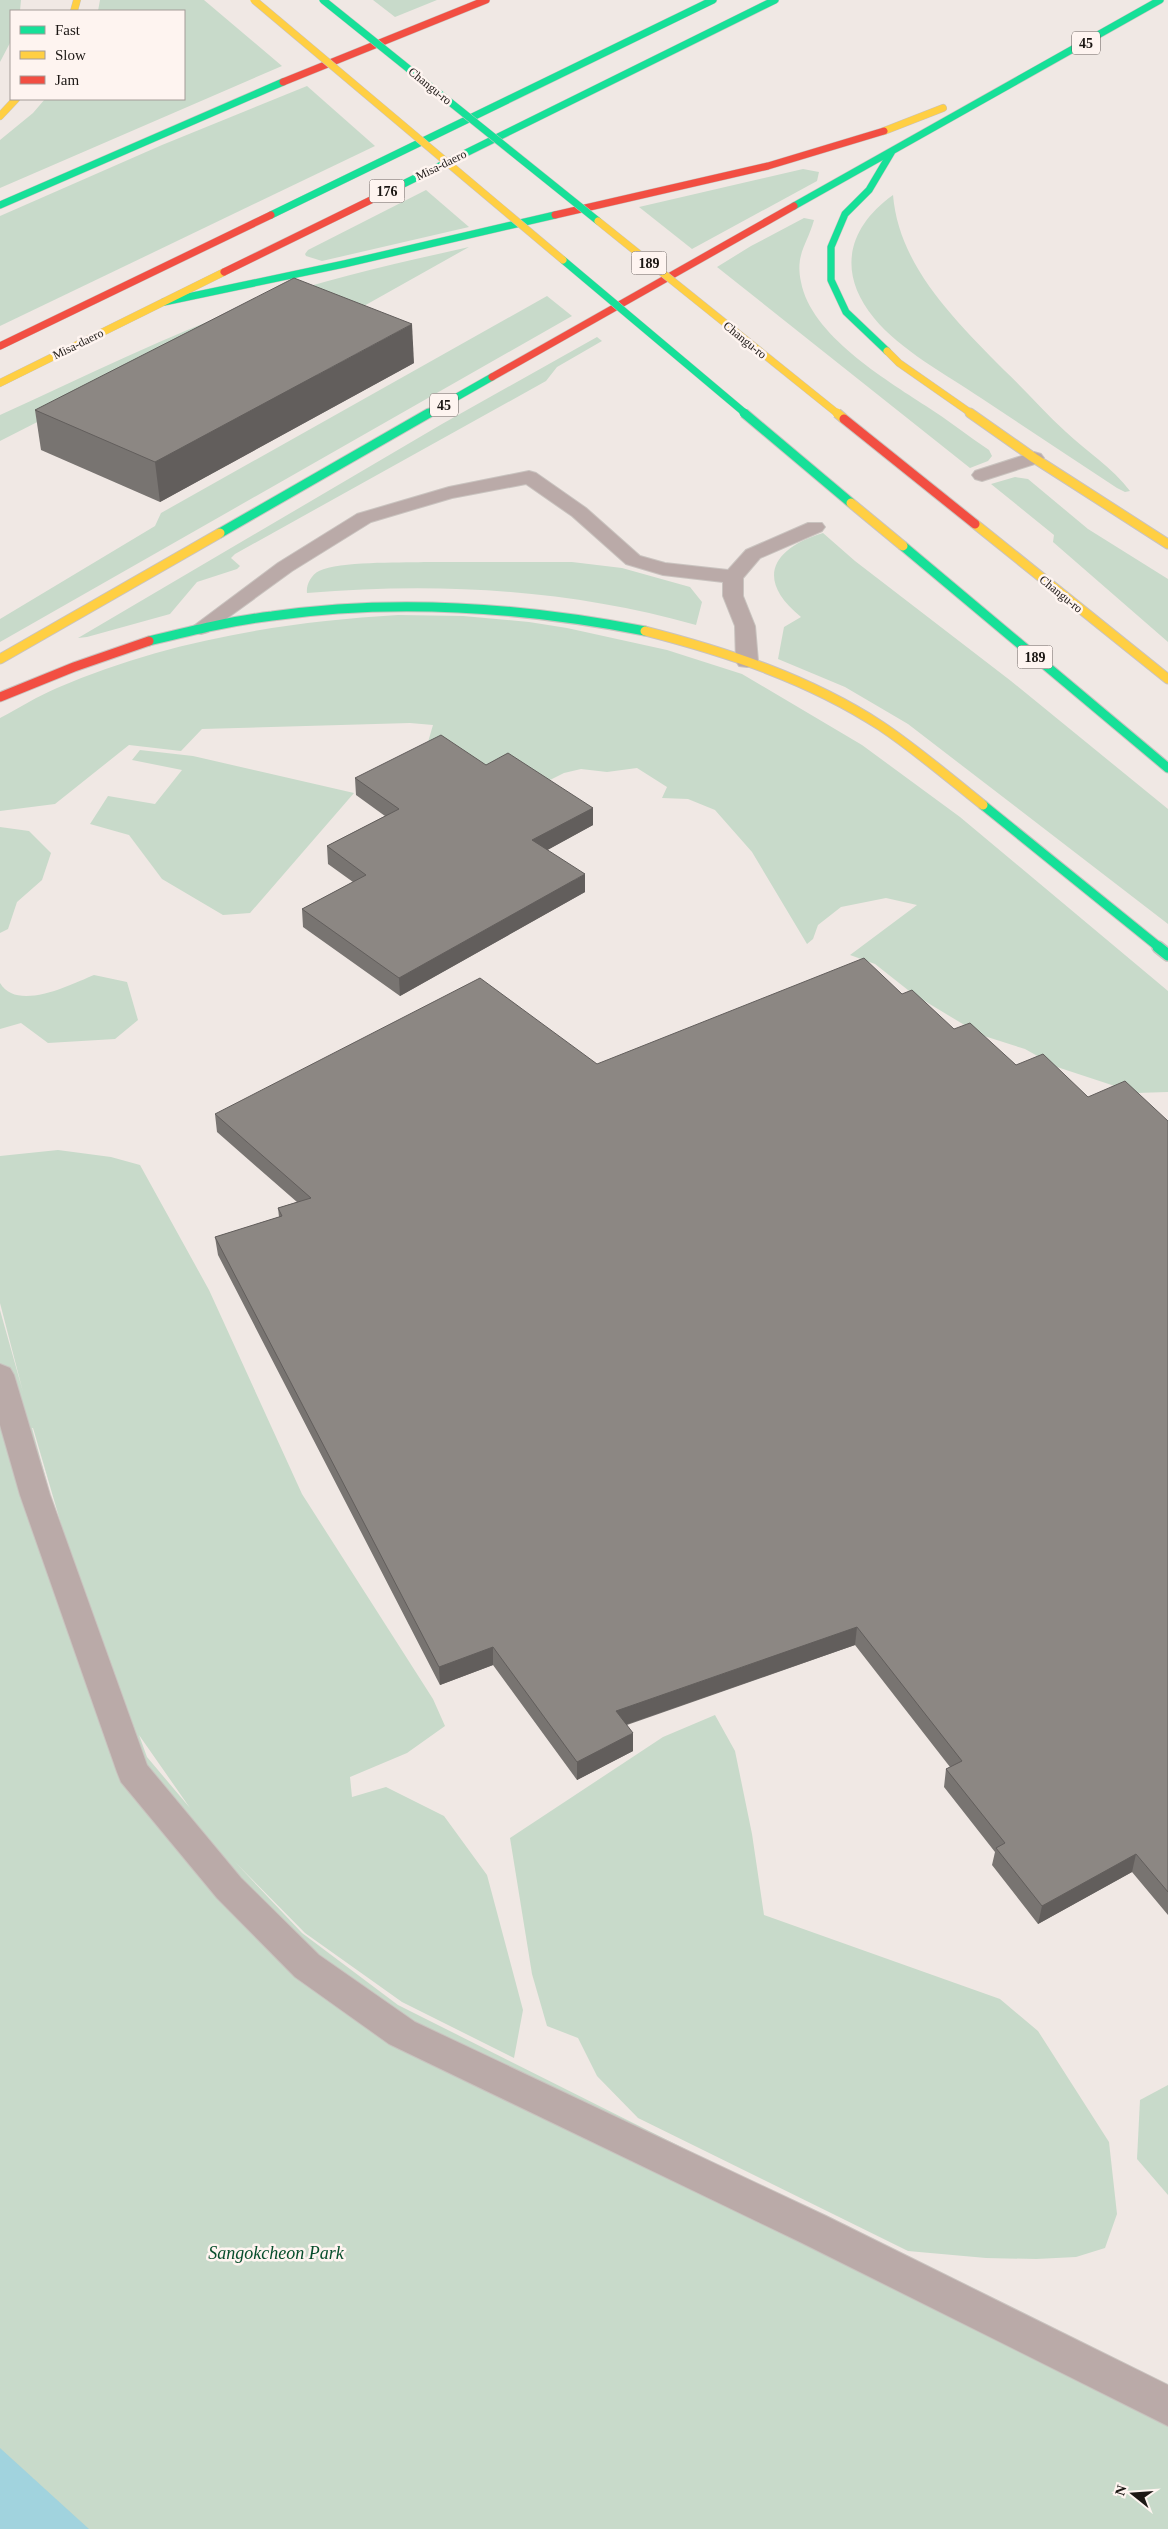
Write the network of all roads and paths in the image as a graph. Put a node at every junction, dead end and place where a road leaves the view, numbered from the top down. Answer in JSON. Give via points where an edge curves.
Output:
{"nodes":[{"id":1,"x":254,"y":0,"type":"edge"},
{"id":2,"x":323,"y":0,"type":"edge"},
{"id":3,"x":486,"y":0,"type":"edge"},
{"id":4,"x":713,"y":0,"type":"edge"},
{"id":5,"x":775,"y":0,"type":"edge"},
{"id":6,"x":1160,"y":0,"type":"edge"},
{"id":7,"x":1011,"y":87,"type":"junction"},
{"id":8,"x":15,"y":100,"type":"edge"},
{"id":9,"x":0,"y":116,"type":"edge"},
{"id":10,"x":891,"y":153,"type":"junction"},
{"id":11,"x":0,"y":205,"type":"edge"},
{"id":12,"x":164,"y":302,"type":"junction"},
{"id":13,"x":0,"y":346,"type":"edge"},
{"id":14,"x":0,"y":383,"type":"edge"},
{"id":15,"x":1034,"y":458,"type":"junction"},
{"id":16,"x":982,"y":475,"type":"dead end"},
{"id":17,"x":815,"y":527,"type":"dead end"},
{"id":18,"x":1168,"y":544,"type":"edge"},
{"id":19,"x":733,"y":577,"type":"junction"},
{"id":20,"x":200,"y":628,"type":"junction"},
{"id":21,"x":0,"y":659,"type":"edge"},
{"id":22,"x":747,"y":661,"type":"junction"},
{"id":23,"x":1168,"y":679,"type":"edge"},
{"id":24,"x":0,"y":698,"type":"edge"},
{"id":25,"x":1168,"y":768,"type":"edge"},
{"id":26,"x":1168,"y":955,"type":"edge"},
{"id":27,"x":0,"y":1375,"type":"edge"},
{"id":28,"x":1168,"y":2406,"type":"edge"}],
"edges":[{"from":1,"to":25,"type":"main road","number":"189","bridge":true},
{"from":2,"to":23,"type":"main road","name":"Changu-ro","number":"189","bridge":true},
{"from":3,"to":11,"type":"main road","via":[[243,98]]},
{"from":4,"to":13,"type":"main road","number":"176"},
{"from":5,"to":12,"type":"main road","name":"Misa-daero","number":"176"},
{"from":6,"to":7,"type":"main road","number":"45"},
{"from":7,"to":10,"type":"main road","number":"45"},
{"from":7,"to":12,"type":"main road","via":[[958,102],[875,134],[768,166]]},
{"from":8,"to":9,"type":"main road"},
{"from":10,"to":15,"type":"main road","via":[[868,190],[846,214],[831,247],[831,280],[846,312],[899,363]]},
{"from":10,"to":21,"type":"main road","number":"45"},
{"from":12,"to":14,"type":"main road","name":"Misa-daero","number":"176"},
{"from":15,"to":16,"type":"lane"},
{"from":15,"to":18,"type":"main road"},
{"from":17,"to":19,"type":"lane","via":[[753,554]]},
{"from":19,"to":20,"type":"lane","via":[[663,570],[633,560],[579,512],[529,477],[449,493],[364,518],[286,567]]},
{"from":19,"to":22,"type":"lane","via":[[733,596],[745,626]]},
{"from":20,"to":22,"type":"main road","via":[[306,611],[410,605],[504,610],[632,627]]},
{"from":20,"to":24,"type":"main road","via":[[134,645],[74,666]]},
{"from":22,"to":26,"type":"main road","via":[[829,696],[900,738]]},
{"from":27,"to":28,"type":"lane","via":[[35,1495],[134,1772],[229,1888],[307,1966],[402,2033],[813,2229]]}]}
